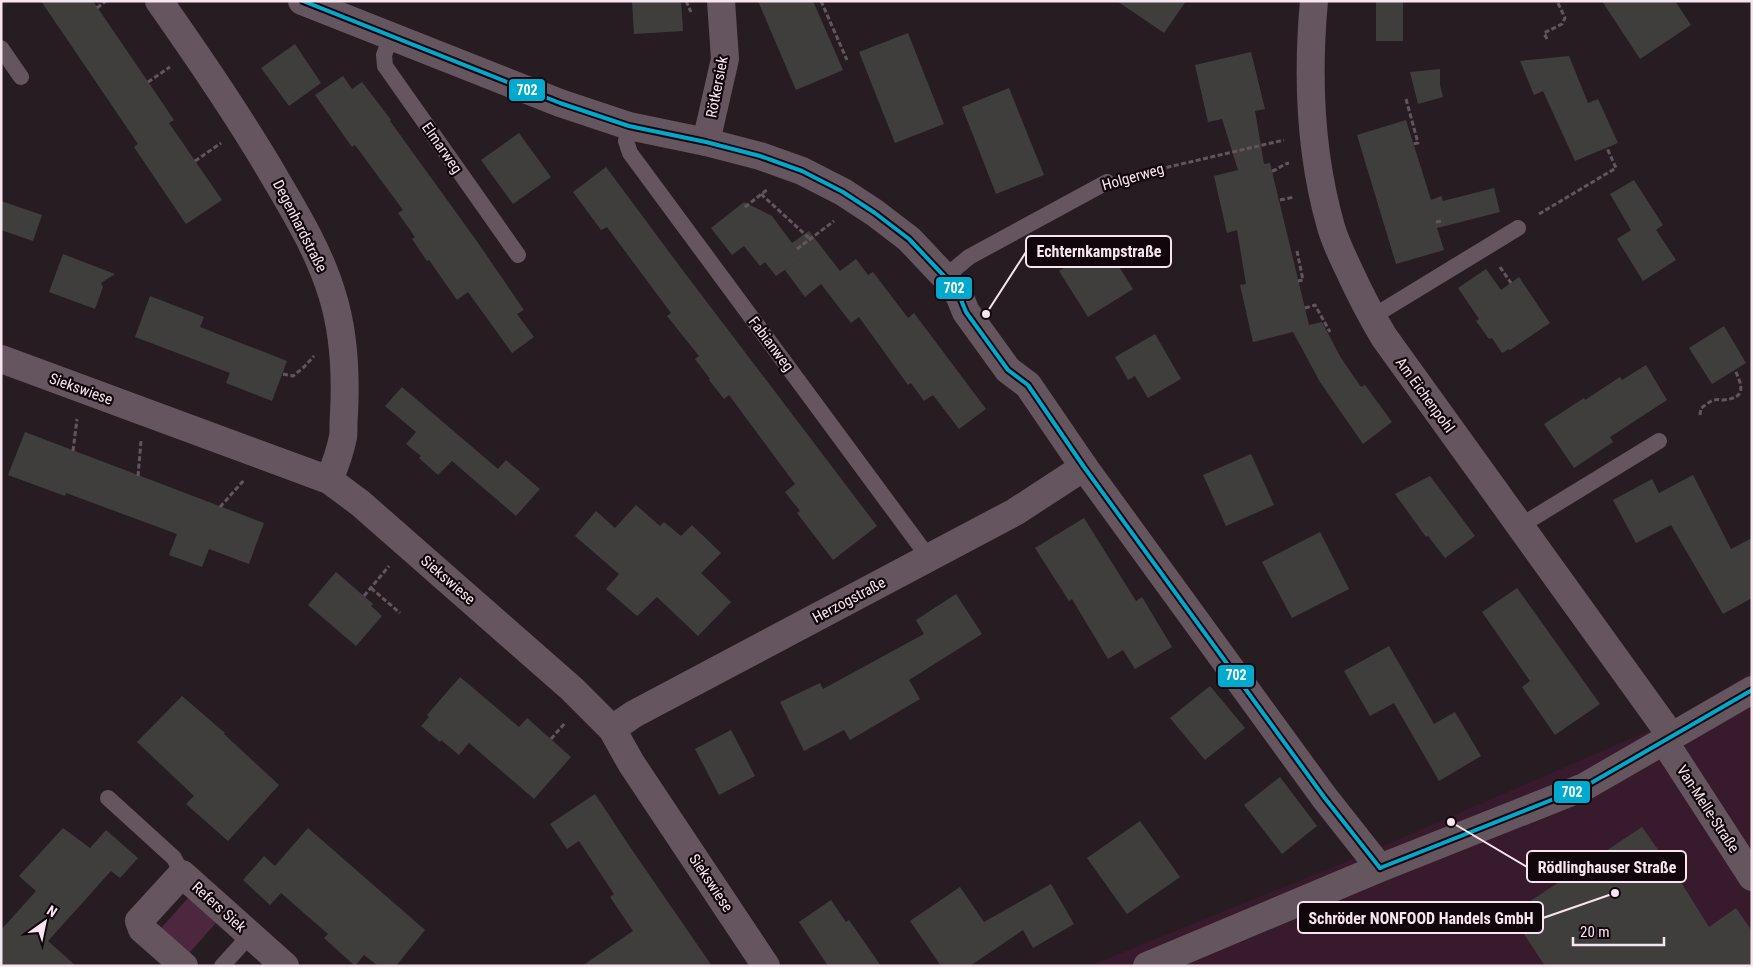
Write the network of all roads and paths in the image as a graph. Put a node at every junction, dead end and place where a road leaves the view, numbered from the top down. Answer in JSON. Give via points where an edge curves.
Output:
{"nodes":[{"id":1,"x":106,"y":1,"type":"edge"},
{"id":2,"x":159,"y":1,"type":"edge"},
{"id":3,"x":302,"y":1,"type":"edge"},
{"id":4,"x":721,"y":1,"type":"edge"},
{"id":5,"x":821,"y":1,"type":"edge"},
{"id":6,"x":1314,"y":1,"type":"edge"},
{"id":7,"x":1557,"y":1,"type":"edge"},
{"id":8,"x":97,"y":8,"type":"dead end"},
{"id":9,"x":391,"y":36,"type":"junction"},
{"id":10,"x":1547,"y":39,"type":"dead end"},
{"id":11,"x":1,"y":48,"type":"edge"},
{"id":12,"x":847,"y":60,"type":"dead end"},
{"id":13,"x":174,"y":64,"type":"dead end"},
{"id":14,"x":21,"y":77,"type":"dead end"},
{"id":15,"x":148,"y":82,"type":"dead end"},
{"id":16,"x":1406,"y":99,"type":"dead end"},
{"id":17,"x":629,"y":126,"type":"junction"},
{"id":18,"x":1313,"y":133,"type":"junction"},
{"id":19,"x":224,"y":140,"type":"dead end"},
{"id":20,"x":706,"y":142,"type":"junction"},
{"id":21,"x":1413,"y":144,"type":"dead end"},
{"id":22,"x":1607,"y":148,"type":"dead end"},
{"id":23,"x":195,"y":161,"type":"dead end"},
{"id":24,"x":1107,"y":182,"type":"joint"},
{"id":25,"x":774,"y":184,"type":"dead end"},
{"id":26,"x":762,"y":194,"type":"junction"},
{"id":27,"x":745,"y":207,"type":"dead end"},
{"id":28,"x":1539,"y":214,"type":"dead end"},
{"id":29,"x":841,"y":216,"type":"dead end"},
{"id":30,"x":1442,"y":221,"type":"dead end"},
{"id":31,"x":1436,"y":222,"type":"dead end"},
{"id":32,"x":1512,"y":235,"type":"dead end"},
{"id":33,"x":810,"y":239,"type":"junction"},
{"id":34,"x":797,"y":249,"type":"dead end"},
{"id":35,"x":1297,"y":251,"type":"dead end"},
{"id":36,"x":518,"y":255,"type":"dead end"},
{"id":37,"x":945,"y":278,"type":"junction"},
{"id":38,"x":1298,"y":281,"type":"dead end"},
{"id":39,"x":1305,"y":308,"type":"dead end"},
{"id":40,"x":1372,"y":317,"type":"junction"},
{"id":41,"x":1330,"y":332,"type":"dead end"},
{"id":42,"x":317,"y":353,"type":"dead end"},
{"id":43,"x":1,"y":359,"type":"edge"},
{"id":44,"x":1735,"y":370,"type":"dead end"},
{"id":45,"x":283,"y":374,"type":"dead end"},
{"id":46,"x":77,"y":415,"type":"dead end"},
{"id":47,"x":1700,"y":415,"type":"dead end"},
{"id":48,"x":141,"y":439,"type":"dead end"},
{"id":49,"x":1659,"y":441,"type":"dead end"},
{"id":50,"x":72,"y":450,"type":"dead end"},
{"id":51,"x":1084,"y":467,"type":"junction"},
{"id":52,"x":246,"y":475,"type":"dead end"},
{"id":53,"x":138,"y":476,"type":"dead end"},
{"id":54,"x":329,"y":480,"type":"junction"},
{"id":55,"x":220,"y":507,"type":"dead end"},
{"id":56,"x":1520,"y":526,"type":"junction"},
{"id":57,"x":929,"y":558,"type":"junction"},
{"id":58,"x":387,"y":569,"type":"dead end"},
{"id":59,"x":371,"y":588,"type":"junction"},
{"id":60,"x":364,"y":596,"type":"dead end"},
{"id":61,"x":400,"y":613,"type":"dead end"},
{"id":62,"x":1752,"y":690,"type":"edge"},
{"id":63,"x":568,"y":720,"type":"dead end"},
{"id":64,"x":612,"y":729,"type":"junction"},
{"id":65,"x":550,"y":739,"type":"dead end"},
{"id":66,"x":1668,"y":739,"type":"junction"},
{"id":67,"x":108,"y":798,"type":"dead end"},
{"id":68,"x":1380,"y":868,"type":"junction"},
{"id":69,"x":182,"y":874,"type":"junction"},
{"id":70,"x":1752,"y":877,"type":"edge"},
{"id":71,"x":250,"y":935,"type":"junction"},
{"id":72,"x":184,"y":966,"type":"edge"},
{"id":73,"x":222,"y":966,"type":"edge"},
{"id":74,"x":285,"y":966,"type":"edge"},
{"id":75,"x":766,"y":966,"type":"edge"},
{"id":76,"x":1147,"y":966,"type":"edge"}],
"edges":[{"from":1,"to":8,"type":"path"},
{"from":2,"to":54,"type":"street","name":"Degenhardstraße","via":[[210,74],[292,206],[321,262],[333,296],[340,331],[345,384],[343,437]]},
{"from":3,"to":9,"type":"street"},
{"from":4,"to":20,"type":"street","name":"Rötkersiek","via":[[724,59]]},
{"from":5,"to":12,"type":"path"},
{"from":6,"to":18,"type":"street","name":"Am Eichenpohl","via":[[1311,31]]},
{"from":7,"to":10,"type":"path","via":[[1565,18],[1562,24],[1544,33]]},
{"from":9,"to":17,"type":"street","via":[[560,103]]},
{"from":9,"to":36,"type":"lane","name":"Elmarweg","via":[[384,55],[385,66]]},
{"from":11,"to":14,"type":"lane"},
{"from":13,"to":15,"type":"path"},
{"from":16,"to":21,"type":"path","via":[[1418,142]]},
{"from":17,"to":20,"type":"street"},
{"from":17,"to":57,"type":"lane","name":"Fabianweg","via":[[626,141],[630,153]]},
{"from":18,"to":24,"type":"path","name":"Holgerweg"},
{"from":18,"to":40,"type":"street","name":"Am Eichenpohl","via":[[1331,228]]},
{"from":19,"to":23,"type":"path"},
{"from":20,"to":37,"type":"street","via":[[802,171],[843,192],[909,240]]},
{"from":22,"to":28,"type":"path","via":[[1616,168]]},
{"from":24,"to":37,"type":"lane","name":"Holgerweg","via":[[969,257]]},
{"from":25,"to":26,"type":"path"},
{"from":26,"to":27,"type":"path"},
{"from":26,"to":33,"type":"path"},
{"from":29,"to":33,"type":"path"},
{"from":30,"to":31,"type":"path"},
{"from":32,"to":40,"type":"lane"},
{"from":33,"to":34,"type":"path"},
{"from":35,"to":38,"type":"path","via":[[1303,280]]},
{"from":37,"to":51,"type":"street","via":[[1008,370],[1028,385]]},
{"from":39,"to":41,"type":"path","via":[[1315,305]]},
{"from":40,"to":56,"type":"street","name":"Am Eichenpohl"},
{"from":42,"to":45,"type":"path","via":[[293,376]]},
{"from":43,"to":54,"type":"street","name":"Siekswiese"},
{"from":44,"to":47,"type":"path","via":[[1741,382],[1740,393],[1732,399],[1714,400],[1701,408]]},
{"from":46,"to":50,"type":"path"},
{"from":48,"to":53,"type":"path"},
{"from":49,"to":56,"type":"lane"},
{"from":51,"to":57,"type":"street","name":"Herzogstraße","via":[[1015,512]]},
{"from":51,"to":68,"type":"street","via":[[1324,797]]},
{"from":52,"to":55,"type":"path"},
{"from":54,"to":64,"type":"street","name":"Siekswiese","via":[[360,503],[546,665]]},
{"from":56,"to":66,"type":"street","name":"Am Eichenpohl"},
{"from":57,"to":64,"type":"street","name":"Herzogstraße","via":[[650,705]]},
{"from":58,"to":59,"type":"path"},
{"from":59,"to":60,"type":"path"},
{"from":59,"to":61,"type":"path"},
{"from":62,"to":66,"type":"street"},
{"from":63,"to":65,"type":"path"},
{"from":64,"to":75,"type":"street","name":"Siekswiese","via":[[631,763]]},
{"from":66,"to":68,"type":"street","via":[[1584,787]]},
{"from":66,"to":70,"type":"street","name":"Van-Melle-Straße"},
{"from":67,"to":69,"type":"lane","via":[[174,858]]},
{"from":68,"to":76,"type":"street"},
{"from":69,"to":71,"type":"street","name":"Refers Siek"},
{"from":69,"to":72,"type":"street","name":"Refers Siek","via":[[139,921],[142,929]]},
{"from":71,"to":73,"type":"lane"},
{"from":71,"to":74,"type":"street","name":"Refers Siek"}]}
